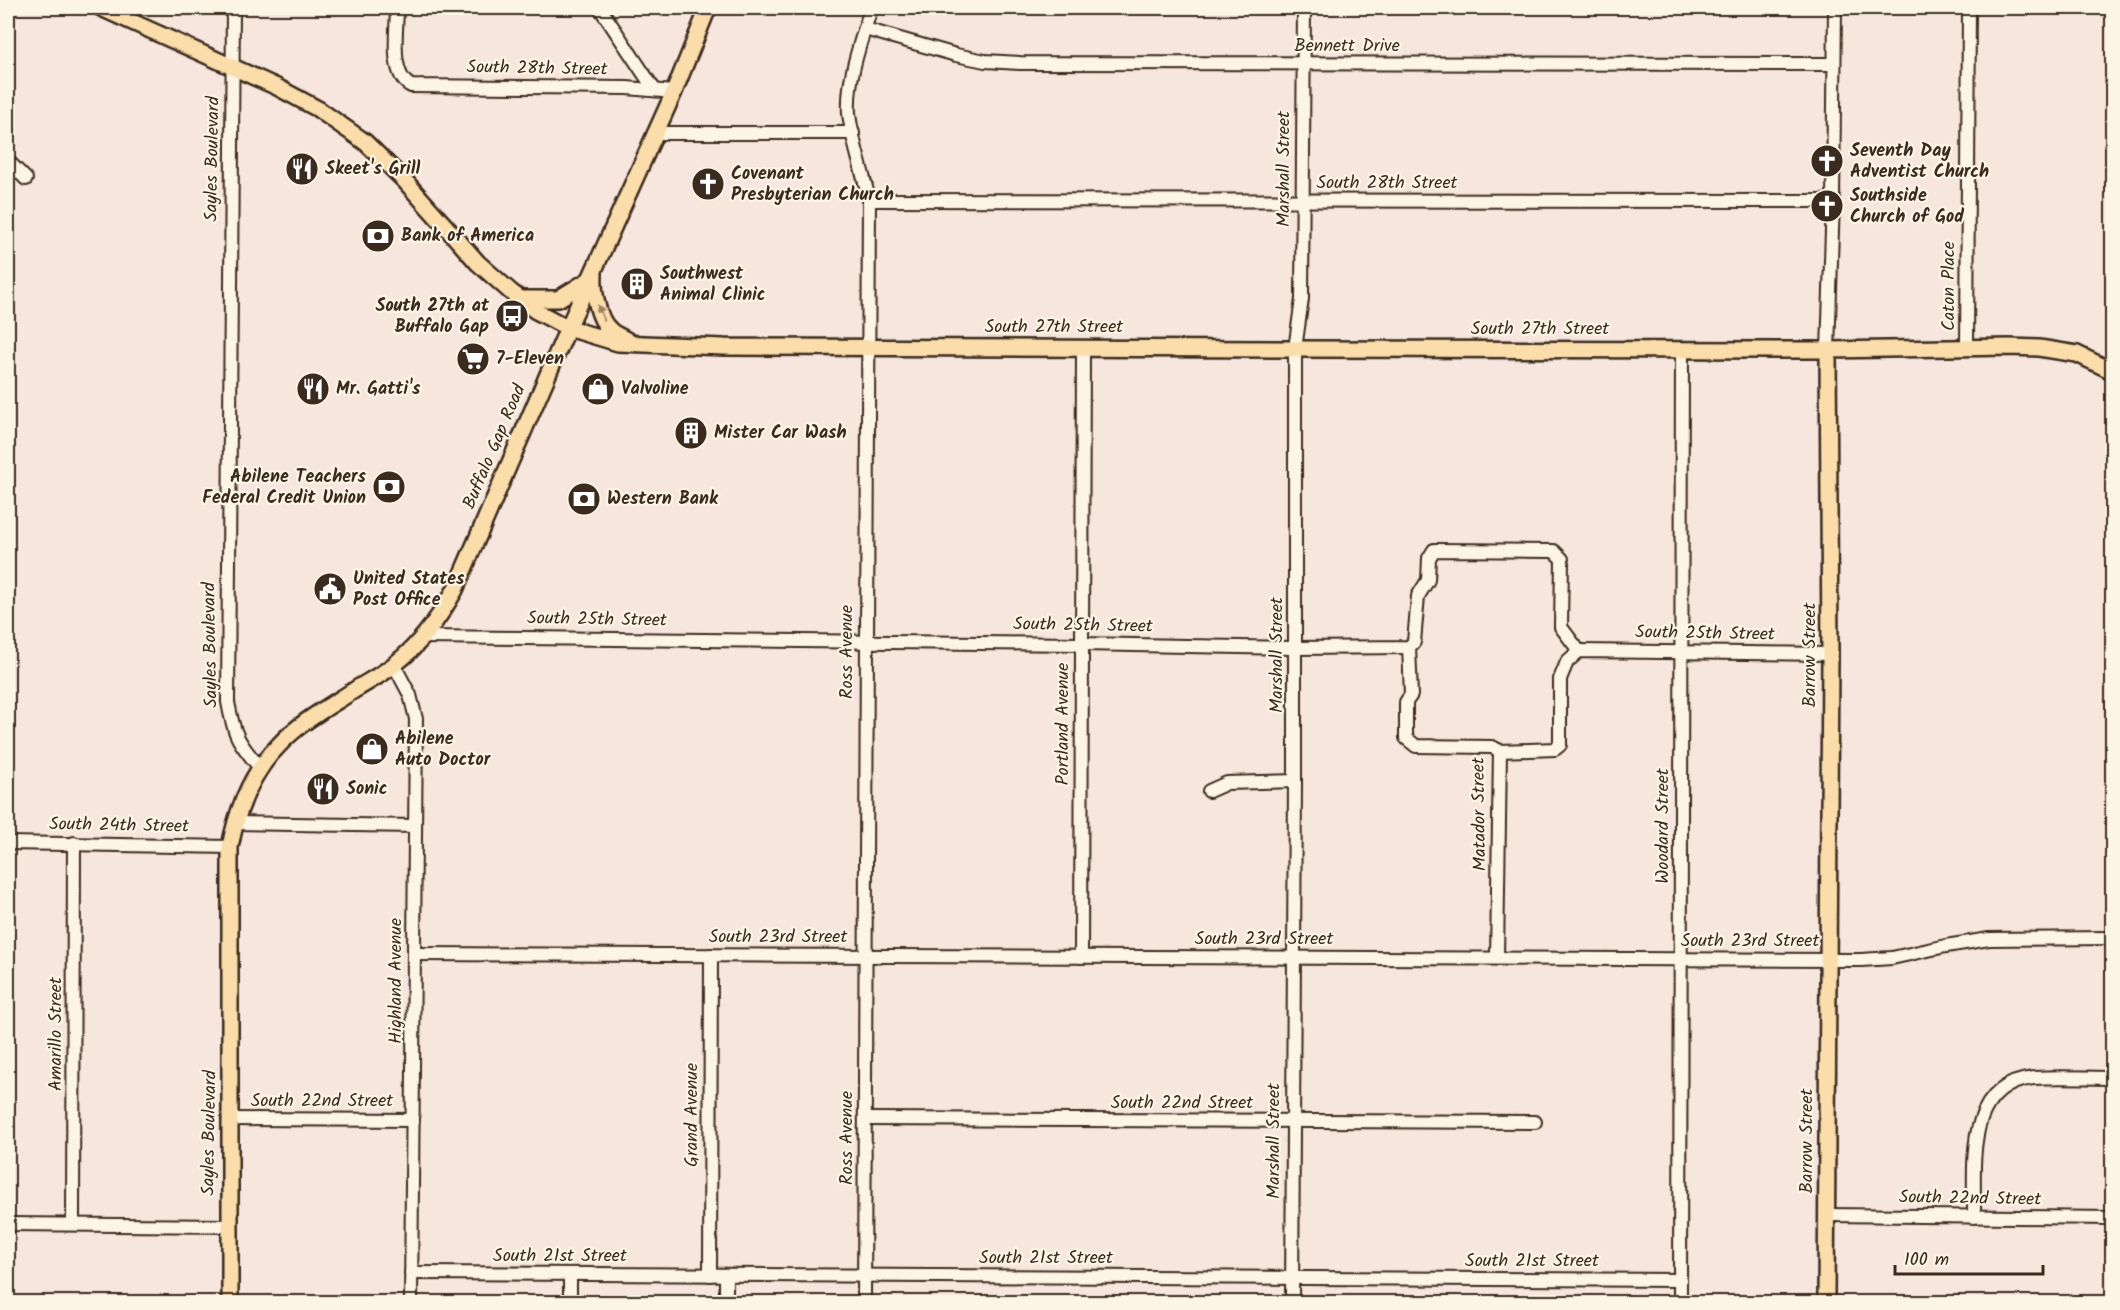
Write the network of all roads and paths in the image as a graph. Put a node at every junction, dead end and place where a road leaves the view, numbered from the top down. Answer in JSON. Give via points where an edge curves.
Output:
{"nodes":[{"id":1,"x":101,"y":8,"type":"edge"},
{"id":2,"x":233,"y":8,"type":"edge"},
{"id":3,"x":397,"y":8,"type":"edge"},
{"id":4,"x":600,"y":8,"type":"edge"},
{"id":5,"x":708,"y":8,"type":"edge"},
{"id":6,"x":871,"y":8,"type":"edge"},
{"id":7,"x":1304,"y":8,"type":"edge"},
{"id":8,"x":1835,"y":8,"type":"edge"},
{"id":9,"x":1969,"y":8,"type":"edge"},
{"id":10,"x":865,"y":29,"type":"junction"},
{"id":11,"x":1303,"y":64,"type":"junction"},
{"id":12,"x":1834,"y":64,"type":"junction"},
{"id":13,"x":233,"y":69,"type":"junction"},
{"id":14,"x":654,"y":89,"type":"junction"},
{"id":15,"x":674,"y":92,"type":"junction"},
{"id":16,"x":654,"y":133,"type":"junction"},
{"id":17,"x":853,"y":133,"type":"junction"},
{"id":18,"x":8,"y":161,"type":"edge"},
{"id":19,"x":26,"y":179,"type":"dead end"},
{"id":20,"x":869,"y":200,"type":"junction"},
{"id":21,"x":1302,"y":201,"type":"junction"},
{"id":22,"x":1833,"y":201,"type":"junction"},
{"id":23,"x":591,"y":275,"type":"junction"},
{"id":24,"x":520,"y":299,"type":"junction"},
{"id":25,"x":568,"y":328,"type":"junction"},
{"id":26,"x":633,"y":344,"type":"junction"},
{"id":27,"x":868,"y":346,"type":"junction"},
{"id":28,"x":1083,"y":346,"type":"junction"},
{"id":29,"x":1967,"y":348,"type":"junction"},
{"id":30,"x":1295,"y":349,"type":"junction"},
{"id":31,"x":1682,"y":349,"type":"junction"},
{"id":32,"x":1828,"y":350,"type":"junction"},
{"id":33,"x":2112,"y":370,"type":"edge"},
{"id":34,"x":424,"y":637,"type":"junction"},
{"id":35,"x":865,"y":642,"type":"junction"},
{"id":36,"x":1081,"y":644,"type":"junction"},
{"id":37,"x":1409,"y":647,"type":"junction"},
{"id":38,"x":1294,"y":648,"type":"junction"},
{"id":39,"x":1579,"y":651,"type":"junction"},
{"id":40,"x":1681,"y":652,"type":"junction"},
{"id":41,"x":1830,"y":654,"type":"junction"},
{"id":42,"x":394,"y":665,"type":"junction"},
{"id":43,"x":1500,"y":750,"type":"junction"},
{"id":44,"x":261,"y":769,"type":"junction"},
{"id":45,"x":1295,"y":781,"type":"junction"},
{"id":46,"x":1209,"y":790,"type":"dead end"},
{"id":47,"x":235,"y":823,"type":"junction"},
{"id":48,"x":415,"y":826,"type":"junction"},
{"id":49,"x":8,"y":843,"type":"edge"},
{"id":50,"x":74,"y":843,"type":"junction"},
{"id":51,"x":230,"y":847,"type":"junction"},
{"id":52,"x":2112,"y":938,"type":"edge"},
{"id":53,"x":414,"y":954,"type":"junction"},
{"id":54,"x":711,"y":955,"type":"junction"},
{"id":55,"x":864,"y":956,"type":"junction"},
{"id":56,"x":1081,"y":957,"type":"junction"},
{"id":57,"x":1293,"y":957,"type":"junction"},
{"id":58,"x":1497,"y":958,"type":"junction"},
{"id":59,"x":1680,"y":959,"type":"junction"},
{"id":60,"x":1828,"y":960,"type":"junction"},
{"id":61,"x":2112,"y":1078,"type":"edge"},
{"id":62,"x":231,"y":1119,"type":"junction"},
{"id":63,"x":866,"y":1119,"type":"junction"},
{"id":64,"x":413,"y":1120,"type":"junction"},
{"id":65,"x":1292,"y":1122,"type":"junction"},
{"id":66,"x":1535,"y":1122,"type":"dead end"},
{"id":67,"x":1826,"y":1215,"type":"junction"},
{"id":68,"x":1974,"y":1217,"type":"junction"},
{"id":69,"x":2112,"y":1218,"type":"edge"},
{"id":70,"x":8,"y":1224,"type":"edge"},
{"id":71,"x":73,"y":1224,"type":"junction"},
{"id":72,"x":229,"y":1226,"type":"junction"},
{"id":73,"x":411,"y":1273,"type":"junction"},
{"id":74,"x":570,"y":1274,"type":"junction"},
{"id":75,"x":710,"y":1275,"type":"junction"},
{"id":76,"x":726,"y":1275,"type":"junction"},
{"id":77,"x":864,"y":1275,"type":"junction"},
{"id":78,"x":1292,"y":1278,"type":"junction"},
{"id":79,"x":1680,"y":1280,"type":"junction"},
{"id":80,"x":230,"y":1302,"type":"edge"},
{"id":81,"x":411,"y":1302,"type":"edge"},
{"id":82,"x":570,"y":1302,"type":"edge"},
{"id":83,"x":726,"y":1302,"type":"edge"},
{"id":84,"x":864,"y":1302,"type":"edge"},
{"id":85,"x":1293,"y":1302,"type":"edge"},
{"id":86,"x":1680,"y":1302,"type":"edge"},
{"id":87,"x":1826,"y":1302,"type":"edge"}],
"edges":[{"from":1,"to":13,"type":"main road","name":"South 27th Street"},
{"from":2,"to":13,"type":"street","name":"Sayles Boulevard"},
{"from":3,"to":14,"type":"street","name":"South 28th Street","via":[[396,63],[402,79],[411,86]]},
{"from":4,"to":14,"type":"street"},
{"from":5,"to":15,"type":"main road","name":"Buffalo Gap Road"},
{"from":6,"to":10,"type":"street","name":"Ross Avenue"},
{"from":7,"to":11,"type":"street","name":"Marshall Street"},
{"from":8,"to":12,"type":"street","name":"Barrow Street"},
{"from":9,"to":29,"type":"street","name":"Caton Place"},
{"from":10,"to":11,"type":"street","name":"Bennett Drive","via":[[985,61]]},
{"from":10,"to":17,"type":"street","name":"Ross Avenue","via":[[849,94]]},
{"from":11,"to":12,"type":"street","name":"Bennett Drive"},
{"from":11,"to":21,"type":"street","name":"Marshall Street"},
{"from":12,"to":22,"type":"street","name":"Barrow Street"},
{"from":13,"to":24,"type":"main road","name":"South 27th Street","via":[[318,109],[365,142],[478,263]]},
{"from":13,"to":44,"type":"street","name":"Sayles Boulevard","via":[[228,702],[241,747]]},
{"from":14,"to":15,"type":"street","name":"South 28th Street"},
{"from":15,"to":16,"type":"main road","name":"Buffalo Gap Road"},
{"from":16,"to":17,"type":"street"},
{"from":16,"to":23,"type":"main road","name":"Buffalo Gap Road"},
{"from":17,"to":20,"type":"street","name":"Ross Avenue"},
{"from":18,"to":19,"type":"street"},
{"from":20,"to":21,"type":"street","name":"South 28th Street"},
{"from":20,"to":27,"type":"street","name":"Ross Avenue"},
{"from":21,"to":22,"type":"street","name":"South 28th Street"},
{"from":21,"to":30,"type":"street","name":"Marshall Street","via":[[1302,299]]},
{"from":22,"to":32,"type":"street","name":"Barrow Street"},
{"from":23,"to":24,"type":"main road","via":[[558,299]]},
{"from":23,"to":25,"type":"main road","name":"Buffalo Gap Road"},
{"from":26,"to":23,"type":"main road","one_way":true,"via":[[610,330],[604,321]]},
{"from":24,"to":25,"type":"main road","name":"South 27th Street"},
{"from":25,"to":26,"type":"main road","name":"South 27th Street"},
{"from":25,"to":34,"type":"main road","name":"Buffalo Gap Road","via":[[455,590]]},
{"from":26,"to":27,"type":"main road","name":"South 27th Street"},
{"from":27,"to":28,"type":"main road","name":"South 27th Street"},
{"from":27,"to":35,"type":"street","name":"Ross Avenue"},
{"from":28,"to":30,"type":"main road","name":"South 27th Street"},
{"from":28,"to":36,"type":"street","name":"Portland Avenue"},
{"from":29,"to":32,"type":"main road","name":"South 27th Street"},
{"from":29,"to":33,"type":"main road","name":"South 27th Street","via":[[2039,348],[2077,354]]},
{"from":30,"to":31,"type":"main road","name":"South 27th Street"},
{"from":30,"to":38,"type":"street","name":"Marshall Street"},
{"from":31,"to":32,"type":"main road","name":"South 27th Street"},
{"from":31,"to":40,"type":"street","name":"Woodard Street"},
{"from":32,"to":41,"type":"main road","name":"Barrow Street"},
{"from":34,"to":35,"type":"street","name":"South 25th Street"},
{"from":34,"to":42,"type":"main road","name":"Buffalo Gap Road"},
{"from":35,"to":36,"type":"street","name":"South 25th Street"},
{"from":35,"to":55,"type":"street","name":"Ross Avenue"},
{"from":36,"to":38,"type":"street","name":"South 25th Street"},
{"from":36,"to":56,"type":"street","name":"Portland Avenue"},
{"from":37,"to":38,"type":"street","name":"South 25th Street"},
{"from":37,"to":39,"type":"street","via":[[1414,642],[1418,596],[1428,580],[1429,558],[1434,550],[1528,550],[1554,551],[1562,559],[1561,627]]},
{"from":37,"to":43,"type":"street","name":"Matador Street","via":[[1411,695],[1406,702],[1406,738],[1416,746]]},
{"from":38,"to":45,"type":"street","name":"Marshall Street"},
{"from":39,"to":40,"type":"street","name":"South 25th Street"},
{"from":39,"to":43,"type":"street","via":[[1567,662],[1560,679],[1560,745]]},
{"from":40,"to":41,"type":"street","name":"South 25th Street"},
{"from":40,"to":59,"type":"street","name":"Woodard Street"},
{"from":41,"to":60,"type":"main road","name":"Barrow Street"},
{"from":42,"to":44,"type":"main road","name":"Buffalo Gap Road","via":[[305,723],[278,745]]},
{"from":42,"to":48,"type":"street","name":"Highland Avenue","via":[[410,695],[416,719]]},
{"from":43,"to":58,"type":"street","name":"Matador Street"},
{"from":44,"to":47,"type":"main road","name":"Sayles Boulevard"},
{"from":45,"to":46,"type":"street","via":[[1227,783]]},
{"from":45,"to":57,"type":"street","name":"Marshall Street"},
{"from":47,"to":48,"type":"street"},
{"from":47,"to":51,"type":"main road","name":"Sayles Boulevard"},
{"from":48,"to":53,"type":"street","name":"Highland Avenue"},
{"from":49,"to":50,"type":"street","name":"South 24th Street"},
{"from":50,"to":51,"type":"street","name":"South 24th Street"},
{"from":50,"to":71,"type":"street","name":"Amarillo Street"},
{"from":51,"to":62,"type":"main road","name":"Sayles Boulevard"},
{"from":52,"to":60,"type":"street","name":"South 23rd Street","via":[[1989,939],[1892,958]]},
{"from":53,"to":54,"type":"street","name":"South 23rd Street"},
{"from":53,"to":64,"type":"street","name":"Highland Avenue"},
{"from":54,"to":55,"type":"street","name":"South 23rd Street"},
{"from":54,"to":75,"type":"street","name":"Grand Avenue"},
{"from":55,"to":56,"type":"street","name":"South 23rd Street"},
{"from":55,"to":63,"type":"street","name":"Ross Avenue"},
{"from":56,"to":57,"type":"street","name":"South 23rd Street"},
{"from":57,"to":58,"type":"street","name":"South 23rd Street"},
{"from":57,"to":65,"type":"street","name":"Marshall Street"},
{"from":58,"to":59,"type":"street","name":"South 23rd Street"},
{"from":59,"to":60,"type":"street","name":"South 23rd Street"},
{"from":59,"to":79,"type":"street","name":"Woodard Street"},
{"from":60,"to":67,"type":"main road","name":"Barrow Street"},
{"from":61,"to":68,"type":"street","via":[[2034,1078],[2014,1082],[1995,1094],[1981,1115],[1975,1145]]},
{"from":62,"to":64,"type":"street","name":"South 22nd Street"},
{"from":62,"to":72,"type":"main road","name":"Sayles Boulevard"},
{"from":63,"to":65,"type":"street","name":"South 22nd Street"},
{"from":63,"to":77,"type":"street","name":"Ross Avenue"},
{"from":64,"to":73,"type":"street","name":"Highland Avenue"},
{"from":65,"to":66,"type":"street","name":"South 22nd Street"},
{"from":65,"to":78,"type":"street","name":"Marshall Street"},
{"from":67,"to":68,"type":"street","name":"South 22nd Street"},
{"from":67,"to":87,"type":"main road","name":"Barrow Street"},
{"from":68,"to":69,"type":"street","name":"South 22nd Street"},
{"from":70,"to":71,"type":"street"},
{"from":71,"to":72,"type":"street"},
{"from":72,"to":80,"type":"main road","name":"Sayles Boulevard"},
{"from":73,"to":74,"type":"street","name":"South 21st Street"},
{"from":73,"to":81,"type":"street","name":"Highland Avenue"},
{"from":74,"to":75,"type":"street","name":"South 21st Street"},
{"from":74,"to":82,"type":"street"},
{"from":75,"to":76,"type":"street","name":"South 21st Street"},
{"from":76,"to":77,"type":"street","name":"South 21st Street"},
{"from":76,"to":83,"type":"street"},
{"from":77,"to":78,"type":"street","name":"South 21st Street"},
{"from":77,"to":84,"type":"street","name":"Ross Avenue"},
{"from":78,"to":79,"type":"street","name":"South 21st Street"},
{"from":78,"to":85,"type":"street","name":"Marshall Street"},
{"from":79,"to":86,"type":"street","name":"Woodard Street"}]}
